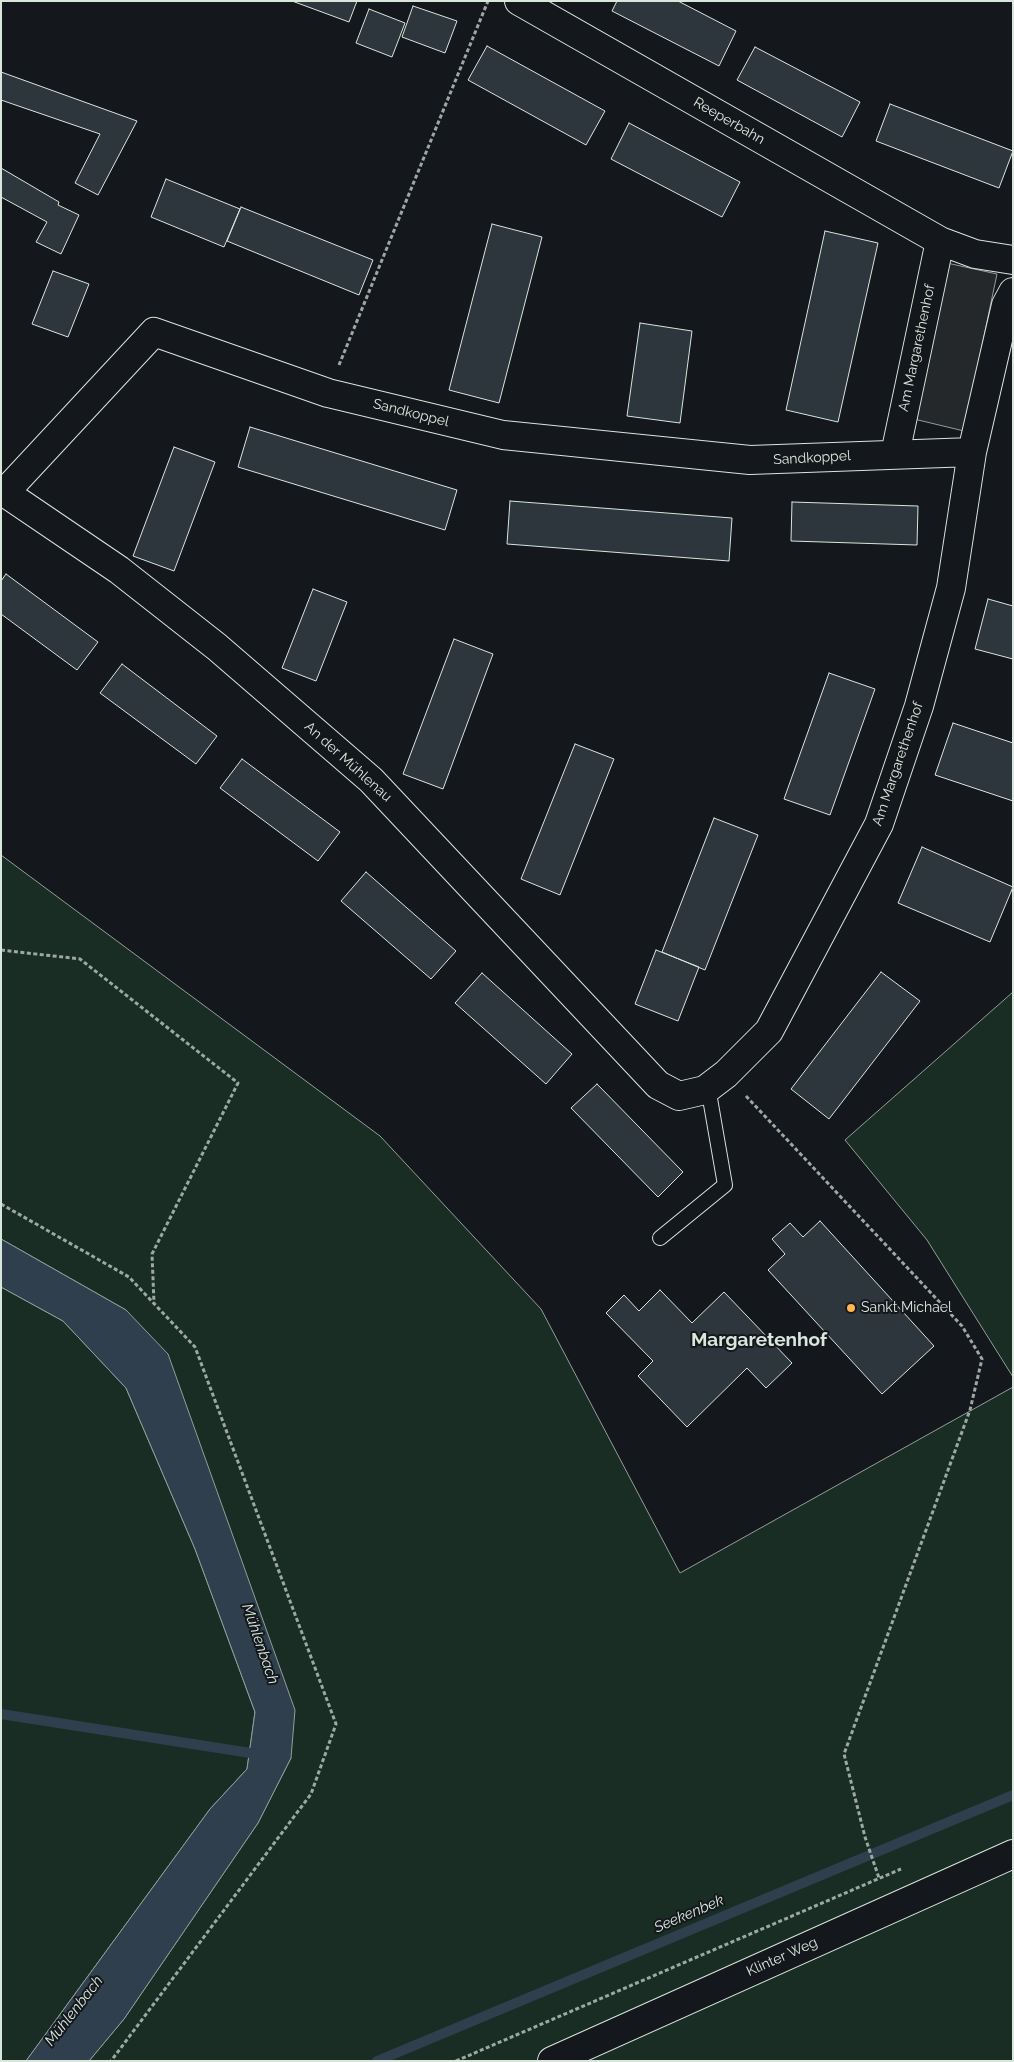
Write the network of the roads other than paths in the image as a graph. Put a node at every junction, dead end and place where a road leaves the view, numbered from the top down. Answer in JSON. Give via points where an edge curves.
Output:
{"nodes":[{"id":1,"x":519,"y":1,"type":"edge"},
{"id":2,"x":940,"y":241,"type":"junction"},
{"id":3,"x":1013,"y":260,"type":"edge"},
{"id":4,"x":1013,"y":292,"type":"edge"},
{"id":5,"x":972,"y":452,"type":"junction"},
{"id":6,"x":895,"y":454,"type":"junction"},
{"id":7,"x":4,"y":491,"type":"edge"},
{"id":8,"x":717,"y":1080,"type":"junction"},
{"id":9,"x":679,"y":1096,"type":"joint"},
{"id":10,"x":660,"y":1238,"type":"dead end"},
{"id":11,"x":1013,"y":1854,"type":"edge"},
{"id":12,"x":552,"y":2061,"type":"edge"}],
"edges":[{"from":1,"to":2,"type":"street","name":"Reeperbahn"},
{"from":2,"to":3,"type":"street","via":[[975,254]]},
{"from":2,"to":6,"type":"street","name":"Am Margarethenhof"},
{"from":4,"to":5,"type":"street","name":"Am Margarethenhof","via":[[1006,305]]},
{"from":5,"to":6,"type":"street"},
{"from":5,"to":8,"type":"street","name":"Am Margarethenhof","via":[[951,588],[919,706],[879,824],[769,1031]]},
{"from":6,"to":7,"type":"street","name":"Sandkoppel","via":[[750,460],[503,435],[328,393],[154,332]]},
{"from":7,"to":9,"type":"street","name":"An der Mühlenau","via":[[120,570],[371,780],[658,1085]]},
{"from":8,"to":9,"type":"street","name":"Am Margarethenhof"},
{"from":8,"to":10,"type":"lane","via":[[725,1185]]},
{"from":11,"to":12,"type":"street","name":"Klinter Weg"}]}
